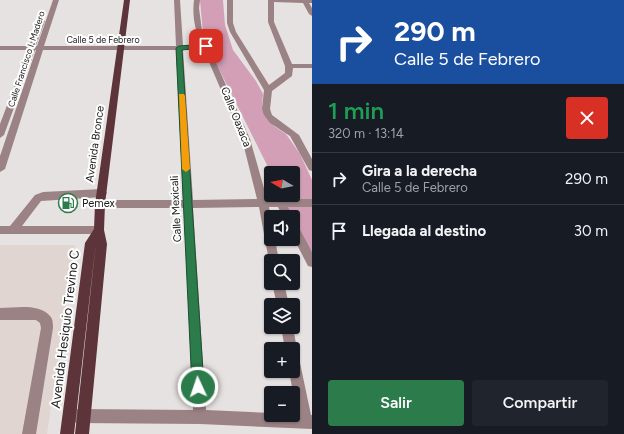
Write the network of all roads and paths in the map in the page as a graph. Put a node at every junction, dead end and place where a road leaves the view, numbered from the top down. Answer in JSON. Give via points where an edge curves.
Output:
{"nodes":[{"id":1,"x":50,"y":0,"type":"edge"},
{"id":2,"x":56,"y":0,"type":"edge"},
{"id":3,"x":127,"y":0,"type":"edge"},
{"id":4,"x":177,"y":0,"type":"edge"},
{"id":5,"x":197,"y":0,"type":"edge"},
{"id":6,"x":230,"y":0,"type":"edge"},
{"id":7,"x":271,"y":0,"type":"edge"},
{"id":8,"x":309,"y":1,"type":"edge"},
{"id":9,"x":48,"y":14,"type":"junction"},
{"id":10,"x":312,"y":14,"type":"edge"},
{"id":11,"x":206,"y":46,"type":"junction"},
{"id":12,"x":0,"y":48,"type":"edge"},
{"id":13,"x":36,"y":48,"type":"junction"},
{"id":14,"x":122,"y":48,"type":"junction"},
{"id":15,"x":179,"y":48,"type":"junction"},
{"id":16,"x":289,"y":66,"type":"junction"},
{"id":17,"x":312,"y":66,"type":"edge"},
{"id":18,"x":21,"y":76,"type":"junction"},
{"id":19,"x":30,"y":76,"type":"junction"},
{"id":20,"x":268,"y":90,"type":"junction"},
{"id":21,"x":0,"y":135,"type":"edge"},
{"id":22,"x":312,"y":168,"type":"edge"},
{"id":23,"x":0,"y":169,"type":"edge"},
{"id":24,"x":102,"y":193,"type":"junction"},
{"id":25,"x":100,"y":204,"type":"junction"},
{"id":26,"x":188,"y":204,"type":"junction"},
{"id":27,"x":263,"y":204,"type":"junction"},
{"id":28,"x":283,"y":204,"type":"junction"},
{"id":29,"x":312,"y":204,"type":"edge"},
{"id":30,"x":285,"y":210,"type":"edge"},
{"id":31,"x":0,"y":230,"type":"edge"},
{"id":32,"x":13,"y":230,"type":"junction"},
{"id":33,"x":99,"y":230,"type":"junction"},
{"id":34,"x":300,"y":240,"type":"edge"},
{"id":35,"x":273,"y":254,"type":"edge"},
{"id":36,"x":312,"y":262,"type":"edge"},
{"id":37,"x":0,"y":314,"type":"edge"},
{"id":38,"x":298,"y":378,"type":"edge"},
{"id":39,"x":69,"y":416,"type":"junction"},
{"id":40,"x":84,"y":416,"type":"junction"},
{"id":41,"x":200,"y":417,"type":"junction"},
{"id":42,"x":309,"y":422,"type":"edge"},
{"id":43,"x":29,"y":434,"type":"edge"},
{"id":44,"x":67,"y":434,"type":"edge"},
{"id":45,"x":82,"y":434,"type":"edge"}],
"edges":[{"from":1,"to":9,"type":"street","name":"Calle Francisco I. Madero"},
{"from":2,"to":9,"type":"street","name":"Calle Francisco I. Madero"},
{"from":3,"to":14,"type":"main road","name":"Avenida Bronce"},
{"from":4,"to":15,"type":"street","name":"Calle Mexicali"},
{"from":5,"to":11,"type":"street","name":"Calle Oaxaca","via":[[199,31]]},
{"from":6,"to":20,"type":"street","via":[[230,23],[233,32]]},
{"from":7,"to":8,"type":"street"},
{"from":7,"to":16,"type":"street","via":[[270,22]]},
{"from":8,"to":10,"type":"street"},
{"from":9,"to":13,"type":"street","name":"Calle Francisco I. Madero"},
{"from":11,"to":15,"type":"street","name":"Calle 5 de Febrero"},
{"from":11,"to":27,"type":"street","name":"Calle Oaxaca","via":[[246,139]]},
{"from":12,"to":13,"type":"street","name":"Calle 5 de Febrero"},
{"from":13,"to":14,"type":"street","name":"Calle 5 de Febrero"},
{"from":13,"to":18,"type":"street","name":"Calle Francisco I. Madero"},
{"from":13,"to":19,"type":"street","name":"Calle Francisco I. Madero"},
{"from":14,"to":15,"type":"street","name":"Calle 5 de Febrero"},
{"from":14,"to":24,"type":"main road","name":"Avenida Bronce"},
{"from":15,"to":26,"type":"street","name":"Calle Mexicali"},
{"from":16,"to":17,"type":"street"},
{"from":16,"to":20,"type":"street","via":[[289,74]]},
{"from":18,"to":19,"type":"street"},
{"from":18,"to":21,"type":"street","name":"Calle Francisco I. Madero"},
{"from":19,"to":23,"type":"street","name":"Calle Francisco I. Madero"},
{"from":20,"to":22,"type":"street","via":[[266,108],[269,116],[294,135]]},
{"from":24,"to":25,"type":"main road","name":"Avenida Bronce"},
{"from":24,"to":32,"type":"street","via":[[38,198]]},
{"from":25,"to":26,"type":"street"},
{"from":25,"to":33,"type":"main road","name":"Avenida Bronce"},
{"from":26,"to":27,"type":"street"},
{"from":26,"to":41,"type":"street","name":"Calle Mexicali"},
{"from":27,"to":28,"type":"street"},
{"from":27,"to":35,"type":"street","name":"Calle Oaxaca"},
{"from":28,"to":29,"type":"street"},
{"from":28,"to":30,"type":"street"},
{"from":31,"to":32,"type":"street"},
{"from":32,"to":33,"type":"street"},
{"from":33,"to":39,"type":"main road","name":"Avenida Hesiquio Trevino C","via":[[90,243]]},
{"from":33,"to":40,"type":"main road","name":"Avenida Bronce","via":[[102,244]]},
{"from":34,"to":36,"type":"street"},
{"from":37,"to":43,"type":"street","via":[[38,314],[46,320],[48,328]]},
{"from":38,"to":42,"type":"street"},
{"from":39,"to":40,"type":"street"},
{"from":39,"to":44,"type":"main road","name":"Avenida Hesiquio Trevino C"},
{"from":40,"to":41,"type":"street"},
{"from":40,"to":45,"type":"main road","name":"Avenida Bronce"},
{"from":41,"to":42,"type":"street"}]}
